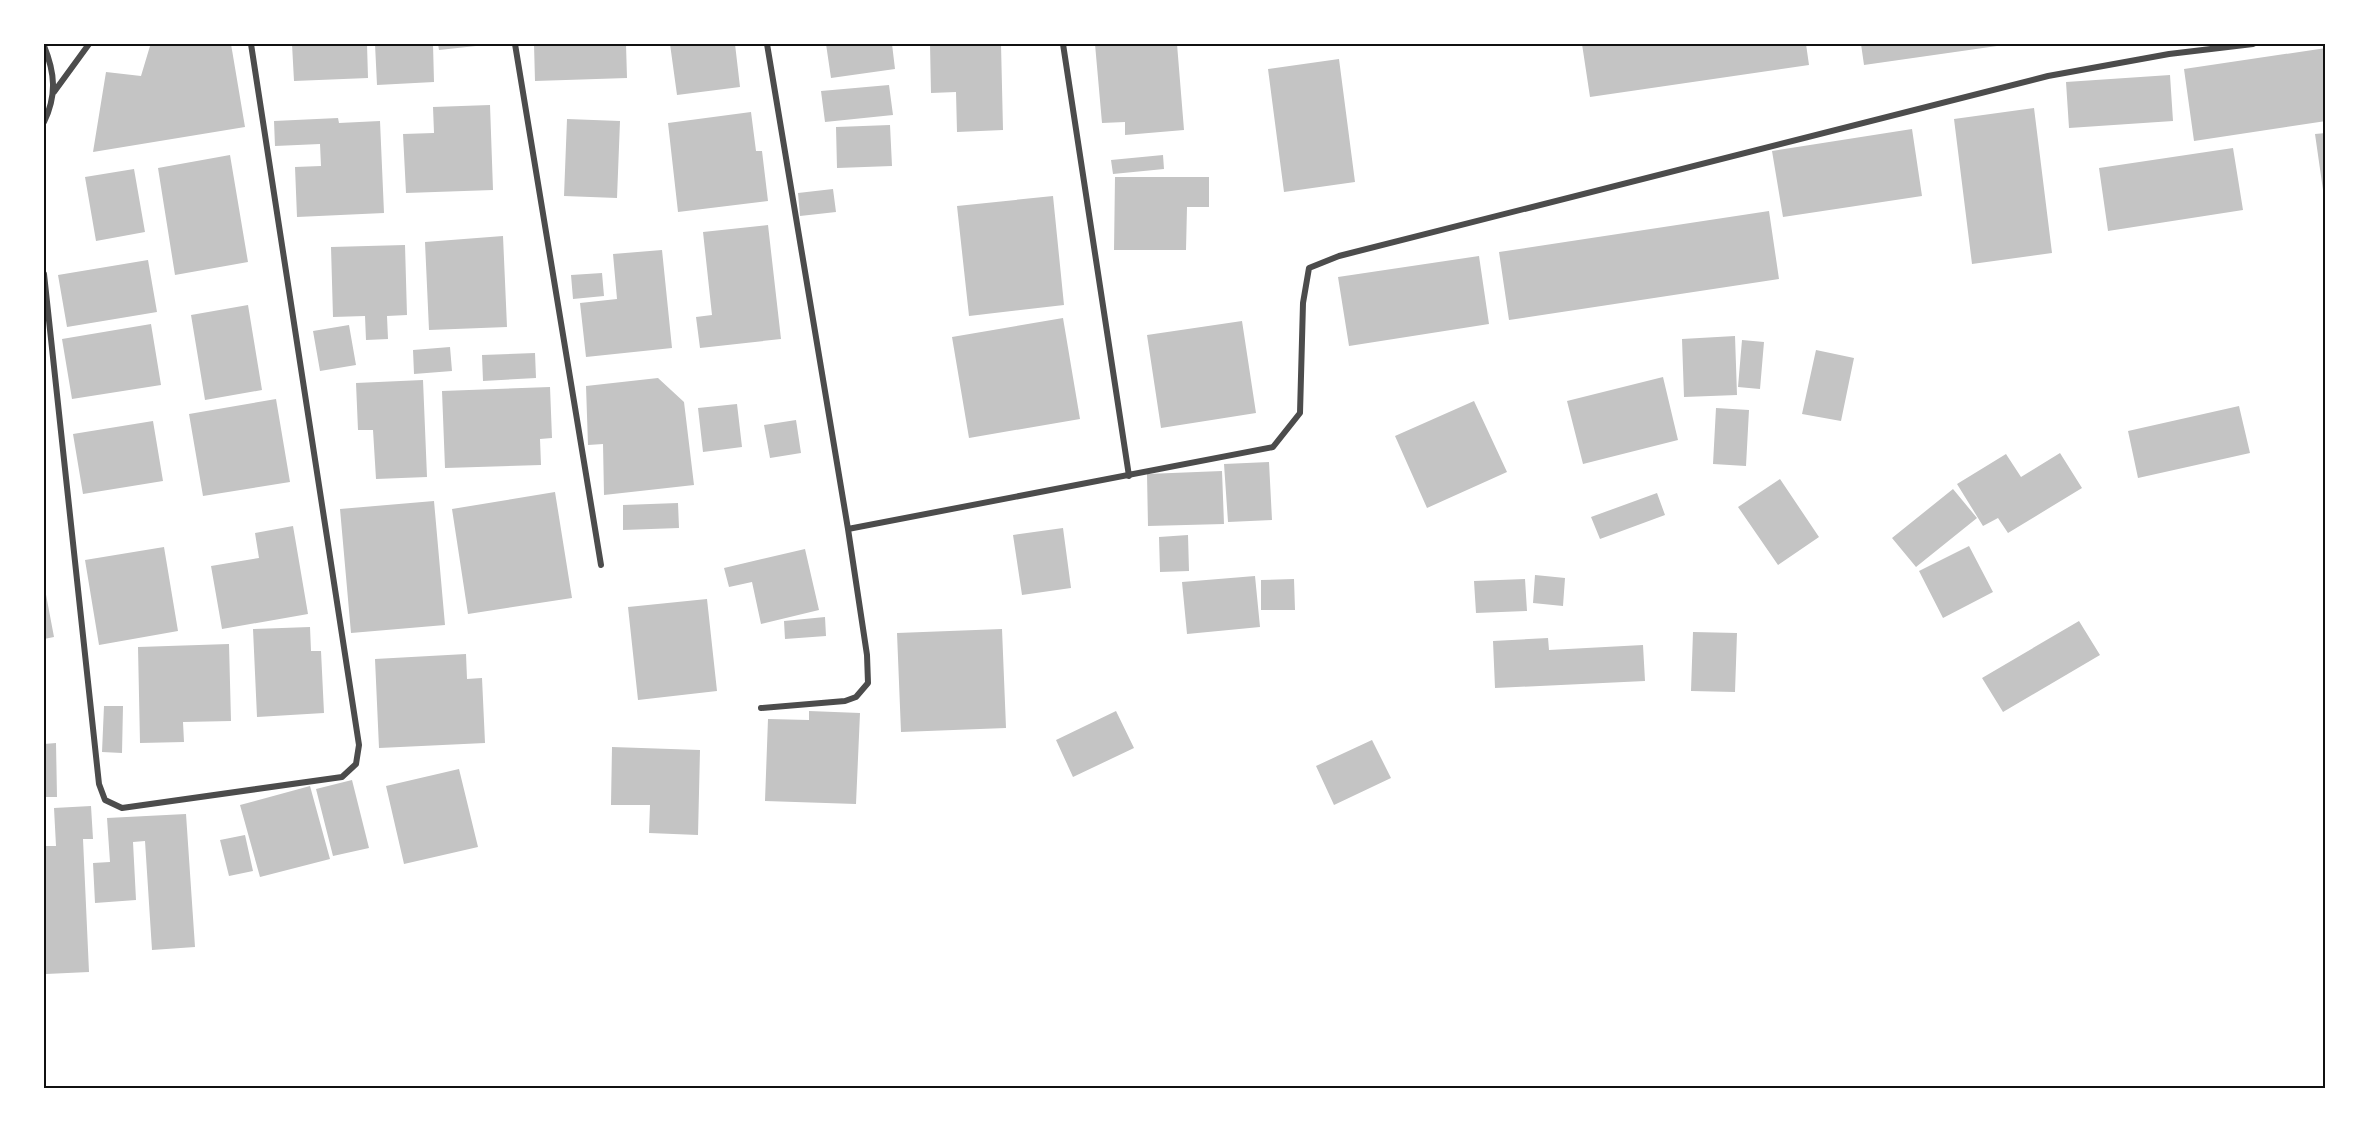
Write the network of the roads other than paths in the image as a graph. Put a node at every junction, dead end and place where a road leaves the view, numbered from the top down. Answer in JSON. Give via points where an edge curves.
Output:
{"nodes":[{"id":1,"x":89,"y":44,"type":"edge"},
{"id":2,"x":251,"y":44,"type":"edge"},
{"id":3,"x":515,"y":44,"type":"edge"},
{"id":4,"x":767,"y":44,"type":"edge"},
{"id":5,"x":1063,"y":44,"type":"edge"},
{"id":6,"x":2253,"y":44,"type":"edge"},
{"id":7,"x":44,"y":46,"type":"edge"},
{"id":8,"x":54,"y":93,"type":"junction"},
{"id":9,"x":44,"y":122,"type":"edge"},
{"id":10,"x":44,"y":274,"type":"edge"},
{"id":11,"x":1129,"y":476,"type":"junction"},
{"id":12,"x":848,"y":529,"type":"junction"},
{"id":13,"x":602,"y":565,"type":"dead end"},
{"id":14,"x":761,"y":708,"type":"dead end"}],
"edges":[{"from":1,"to":8,"type":"street"},
{"from":2,"to":10,"type":"street","via":[[358,745],[356,764],[342,777],[122,808],[105,800],[99,784]]},
{"from":3,"to":13,"type":"street"},
{"from":4,"to":12,"type":"street"},
{"from":5,"to":11,"type":"street"},
{"from":6,"to":11,"type":"street","via":[[2169,54],[2048,76],[1319,264],[1309,268],[1303,303],[1300,412],[1273,447]]},
{"from":7,"to":8,"type":"street","via":[[52,69]]},
{"from":8,"to":9,"type":"street"},
{"from":11,"to":12,"type":"street"},
{"from":12,"to":14,"type":"street","via":[[868,683],[856,697],[846,701]]}]}
